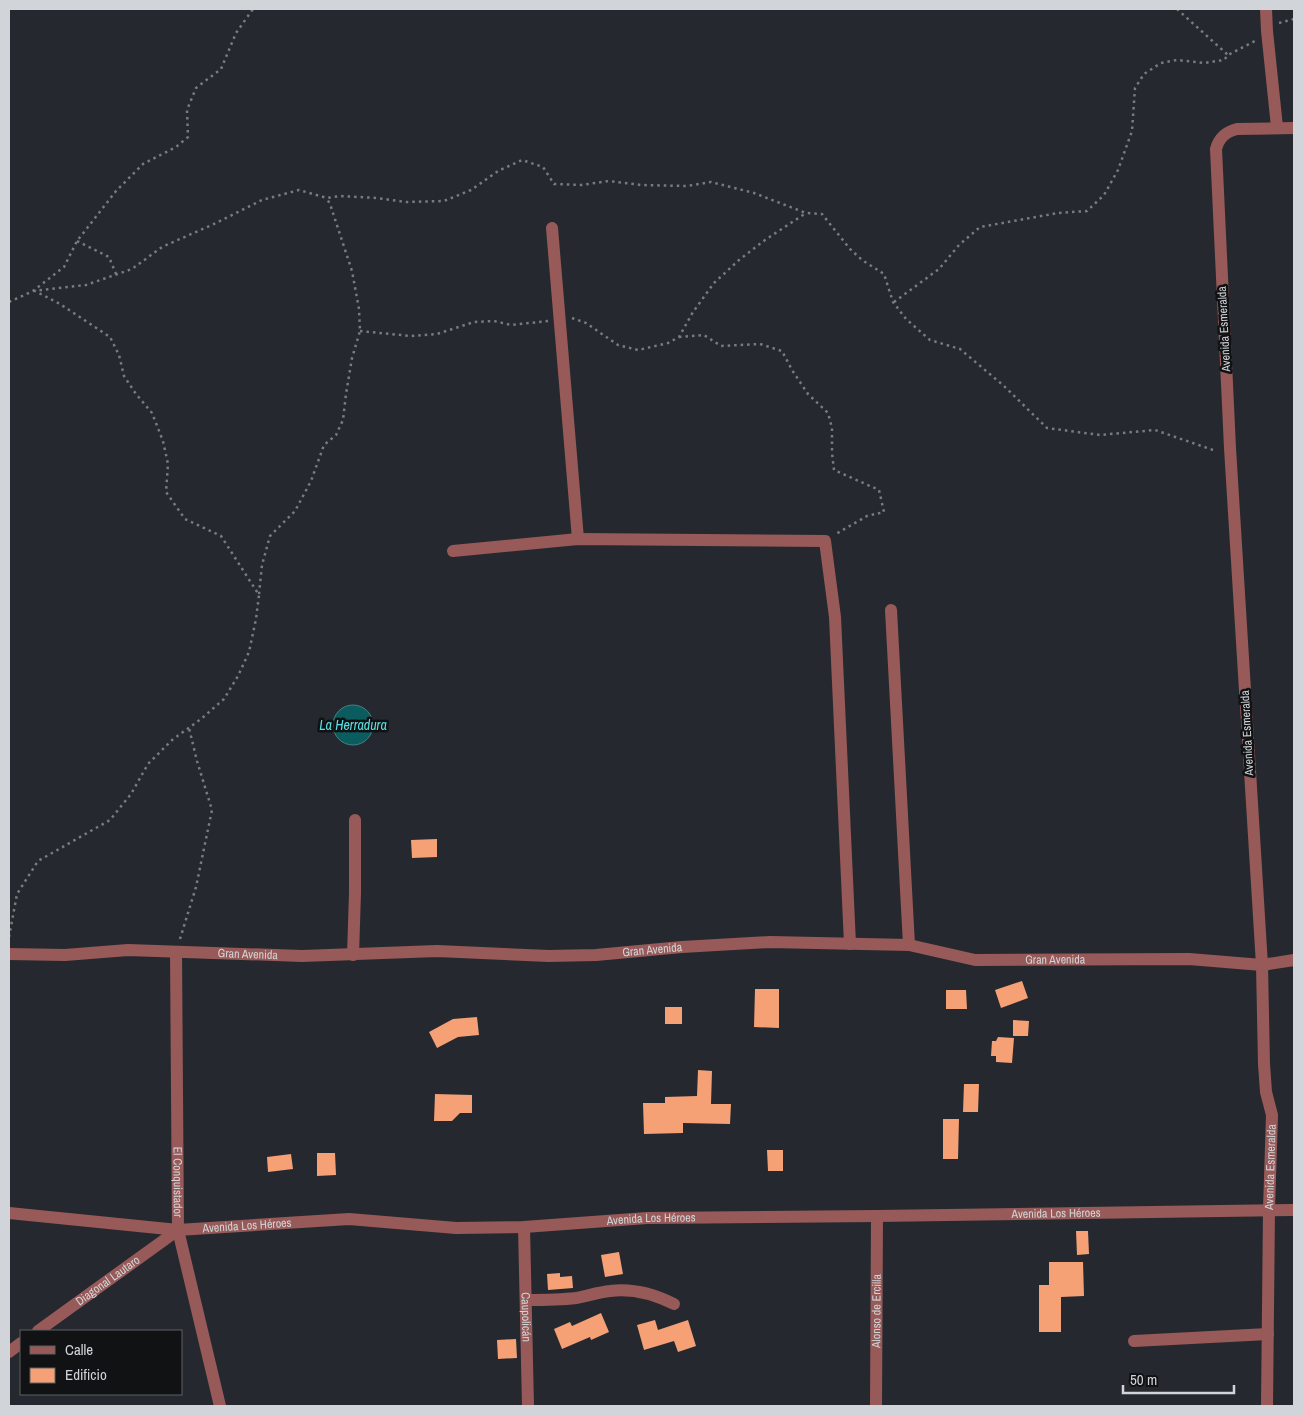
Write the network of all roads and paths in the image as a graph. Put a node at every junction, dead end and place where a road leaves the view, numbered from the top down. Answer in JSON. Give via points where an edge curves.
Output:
{"nodes":[{"id":1,"x":252,"y":9,"type":"edge"},
{"id":2,"x":1177,"y":9,"type":"edge"},
{"id":3,"x":1266,"y":9,"type":"edge"},
{"id":4,"x":1294,"y":19,"type":"edge"},
{"id":5,"x":1267,"y":31,"type":"junction"},
{"id":6,"x":1228,"y":55,"type":"junction"},
{"id":7,"x":1277,"y":127,"type":"junction"},
{"id":8,"x":1294,"y":128,"type":"edge"},
{"id":9,"x":326,"y":198,"type":"junction"},
{"id":10,"x":806,"y":213,"type":"junction"},
{"id":11,"x":552,"y":228,"type":"dead end"},
{"id":12,"x":77,"y":241,"type":"junction"},
{"id":13,"x":116,"y":274,"type":"junction"},
{"id":14,"x":34,"y":291,"type":"junction"},
{"id":15,"x":9,"y":302,"type":"edge"},
{"id":16,"x":893,"y":302,"type":"junction"},
{"id":17,"x":559,"y":318,"type":"junction"},
{"id":18,"x":360,"y":331,"type":"junction"},
{"id":19,"x":679,"y":337,"type":"junction"},
{"id":20,"x":1230,"y":448,"type":"junction"},
{"id":21,"x":578,"y":539,"type":"junction"},
{"id":22,"x":825,"y":541,"type":"junction"},
{"id":23,"x":453,"y":551,"type":"dead end"},
{"id":24,"x":259,"y":595,"type":"junction"},
{"id":25,"x":891,"y":610,"type":"dead end"},
{"id":26,"x":189,"y":728,"type":"junction"},
{"id":27,"x":355,"y":820,"type":"dead end"},
{"id":28,"x":9,"y":937,"type":"edge"},
{"id":29,"x":850,"y":944,"type":"junction"},
{"id":30,"x":909,"y":945,"type":"junction"},
{"id":31,"x":176,"y":952,"type":"junction"},
{"id":32,"x":9,"y":954,"type":"edge"},
{"id":33,"x":353,"y":955,"type":"junction"},
{"id":34,"x":1294,"y":960,"type":"edge"},
{"id":35,"x":1262,"y":965,"type":"junction"},
{"id":36,"x":1269,"y":1209,"type":"junction"},
{"id":37,"x":1294,"y":1210,"type":"edge"},
{"id":38,"x":9,"y":1213,"type":"edge"},
{"id":39,"x":878,"y":1216,"type":"junction"},
{"id":40,"x":524,"y":1227,"type":"junction"},
{"id":41,"x":178,"y":1230,"type":"junction"},
{"id":42,"x":526,"y":1300,"type":"junction"},
{"id":43,"x":674,"y":1304,"type":"dead end"},
{"id":44,"x":39,"y":1330,"type":"edge"},
{"id":45,"x":1268,"y":1334,"type":"junction"},
{"id":46,"x":1134,"y":1341,"type":"dead end"},
{"id":47,"x":20,"y":1344,"type":"edge"},
{"id":48,"x":9,"y":1352,"type":"edge"},
{"id":49,"x":220,"y":1406,"type":"edge"},
{"id":50,"x":528,"y":1406,"type":"edge"},
{"id":51,"x":876,"y":1406,"type":"edge"},
{"id":52,"x":1267,"y":1406,"type":"edge"}],
"edges":[{"from":1,"to":12,"type":"path","via":[[236,33],[221,69],[196,88],[187,110],[188,137],[143,164]]},
{"from":2,"to":6,"type":"path"},
{"from":3,"to":5,"type":"street"},
{"from":4,"to":5,"type":"path","via":[[1273,25]]},
{"from":5,"to":6,"type":"path"},
{"from":5,"to":7,"type":"street"},
{"from":6,"to":16,"type":"path","via":[[1224,60],[1204,63],[1177,60],[1161,63],[1144,74],[1135,88],[1132,131],[1118,170],[1104,195],[1087,211],[980,227],[959,244],[939,269]]},
{"from":7,"to":8,"type":"street","name":"Avenida Esmeralda"},
{"from":7,"to":20,"type":"street","name":"Avenida Esmeralda","via":[[1230,131],[1220,139],[1216,149]]},
{"from":9,"to":10,"type":"path","via":[[444,201],[472,190],[498,171],[522,160],[542,167],[554,184],[582,185],[609,181],[687,186],[711,182],[754,193]]},
{"from":9,"to":13,"type":"path","via":[[299,190],[262,200],[162,247],[132,269]]},
{"from":9,"to":18,"type":"path","via":[[352,271]]},
{"from":10,"to":16,"type":"path","via":[[822,214],[850,249],[884,274]]},
{"from":10,"to":19,"type":"path","via":[[765,240],[714,283]]},
{"from":11,"to":17,"type":"street"},
{"from":12,"to":13,"type":"path","via":[[109,256]]},
{"from":12,"to":14,"type":"path","via":[[64,267]]},
{"from":13,"to":14,"type":"path","via":[[86,285]]},
{"from":14,"to":15,"type":"path"},
{"from":14,"to":24,"type":"path","via":[[110,337],[124,376],[152,413],[163,441],[168,464],[166,492],[185,519],[221,536]]},
{"from":16,"to":20,"type":"path","via":[[906,319],[930,340],[960,349],[1047,428],[1100,435],[1155,430],[1220,452]]},
{"from":17,"to":18,"type":"path","via":[[511,326],[494,321],[474,322],[437,334],[411,336]]},
{"from":17,"to":19,"type":"path","via":[[569,316],[586,323],[618,345],[638,350]]},
{"from":17,"to":21,"type":"street"},
{"from":18,"to":24,"type":"path","via":[[352,358],[343,420],[336,435],[324,445],[295,511],[270,536],[262,565]]},
{"from":19,"to":22,"type":"path","via":[[704,335],[721,346],[760,344],[782,351],[808,394],[828,413],[834,470],[879,490],[884,512],[867,516]]},
{"from":20,"to":35,"type":"street","name":"Avenida Esmeralda"},
{"from":21,"to":22,"type":"street"},
{"from":21,"to":23,"type":"street"},
{"from":22,"to":29,"type":"street","via":[[835,617]]},
{"from":24,"to":26,"type":"path","via":[[249,652],[238,676],[224,699]]},
{"from":25,"to":30,"type":"street"},
{"from":26,"to":28,"type":"path","via":[[148,764],[131,794],[110,820],[38,861],[17,894]]},
{"from":26,"to":31,"type":"path","via":[[212,810],[196,887]]},
{"from":27,"to":33,"type":"street"},
{"from":29,"to":30,"type":"street","name":"Gran Avenida"},
{"from":29,"to":33,"type":"street","name":"Gran Avenida","via":[[770,942],[549,956],[437,951]]},
{"from":30,"to":35,"type":"street","name":"Gran Avenida","via":[[975,960],[1189,959]]},
{"from":31,"to":32,"type":"street","name":"Gran Avenida","via":[[128,950],[65,955]]},
{"from":31,"to":33,"type":"street","name":"Gran Avenida"},
{"from":31,"to":41,"type":"street","name":"El Conquistador"},
{"from":34,"to":35,"type":"street","name":"Gran Avenida"},
{"from":35,"to":36,"type":"street","name":"Avenida Esmeralda","via":[[1266,1092],[1272,1115]]},
{"from":36,"to":37,"type":"street","name":"Avenida Los Héroes"},
{"from":36,"to":39,"type":"street","name":"Avenida Los Héroes"},
{"from":36,"to":45,"type":"street","name":"Avenida Esmeralda"},
{"from":38,"to":41,"type":"street","name":"Avenida Los Héroes"},
{"from":39,"to":40,"type":"street","name":"Avenida Los Héroes","via":[[647,1218]]},
{"from":39,"to":51,"type":"street","name":"Alonso de Ercilla"},
{"from":40,"to":41,"type":"street","name":"Avenida Los Héroes","via":[[456,1228],[349,1220]]},
{"from":40,"to":42,"type":"street","name":"Caupolicán"},
{"from":41,"to":44,"type":"street","name":"Diagonal Lautaro"},
{"from":41,"to":49,"type":"street","name":"El Conquistador"},
{"from":42,"to":43,"type":"street","via":[[560,1300],[621,1290],[648,1294]]},
{"from":42,"to":50,"type":"street","name":"Caupolicán"},
{"from":45,"to":46,"type":"street"},
{"from":45,"to":52,"type":"street","name":"Avenida Esmeralda"},
{"from":47,"to":48,"type":"street"}]}
